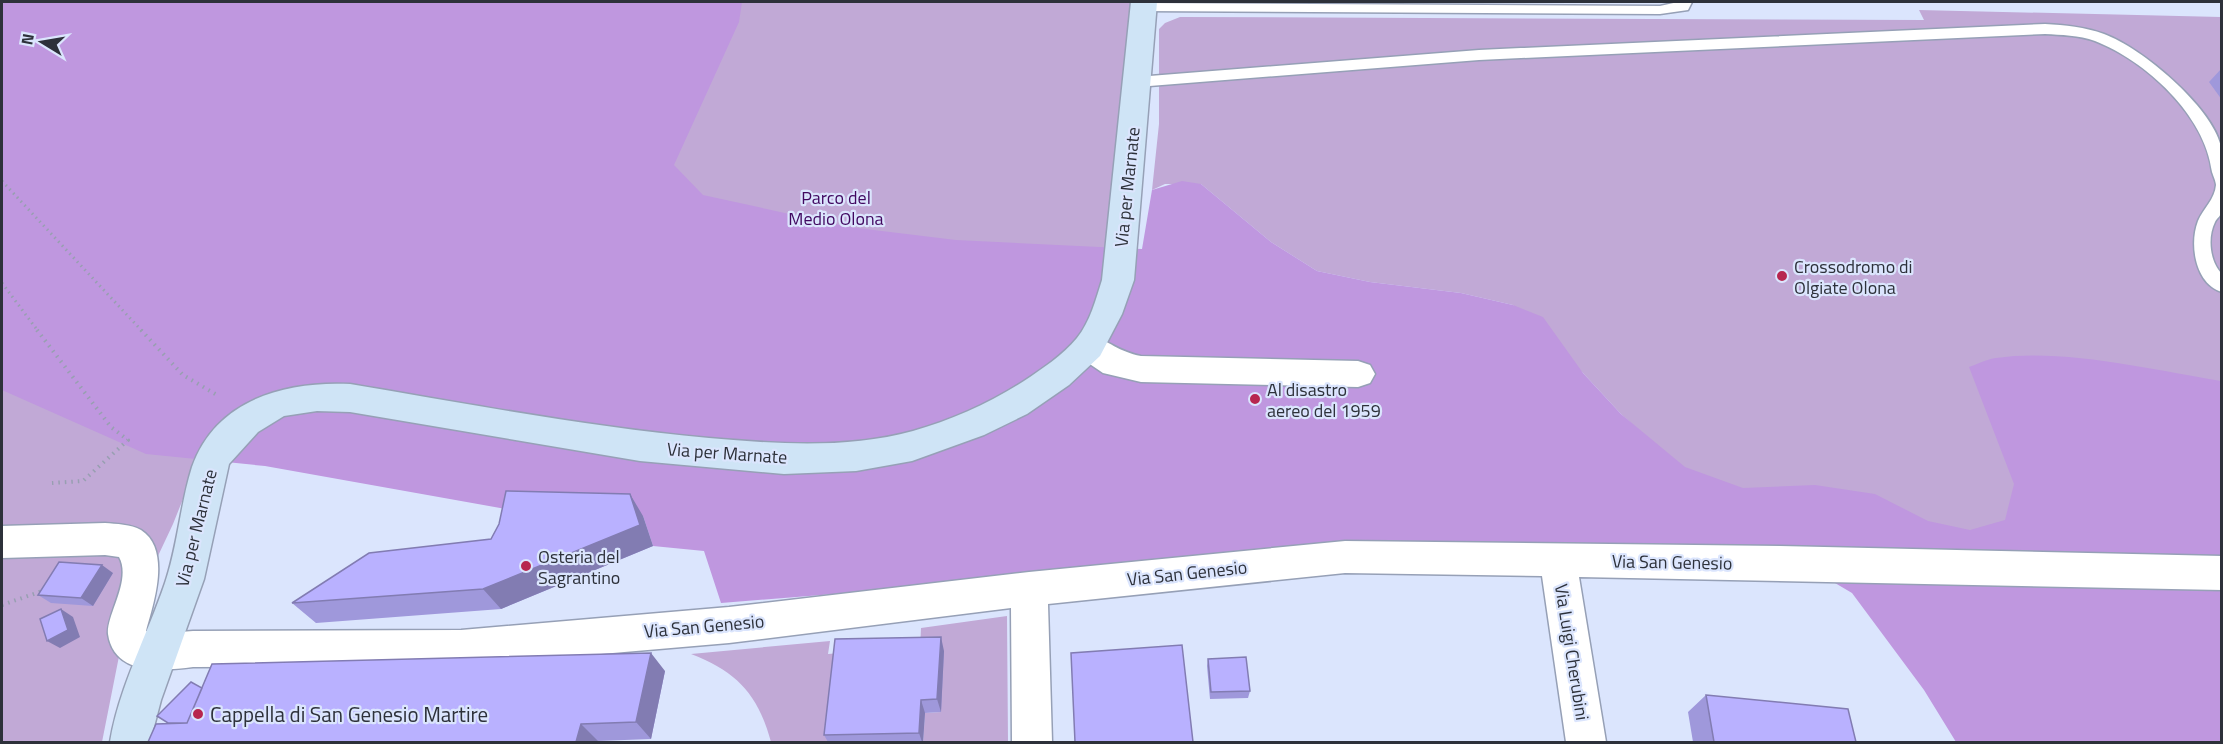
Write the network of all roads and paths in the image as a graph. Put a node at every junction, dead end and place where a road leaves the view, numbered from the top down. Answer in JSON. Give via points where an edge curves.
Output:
{"nodes":[{"id":1,"x":1685,"y":2,"type":"edge"},
{"id":2,"x":1144,"y":4,"type":"edge"},
{"id":3,"x":1137,"y":82,"type":"junction"},
{"id":4,"x":2222,"y":181,"type":"edge"},
{"id":5,"x":2,"y":182,"type":"edge"},
{"id":6,"x":2222,"y":188,"type":"edge"},
{"id":7,"x":2,"y":283,"type":"edge"},
{"id":8,"x":2222,"y":286,"type":"edge"},
{"id":9,"x":1089,"y":348,"type":"junction"},
{"id":10,"x":1358,"y":375,"type":"dead end"},
{"id":11,"x":219,"y":397,"type":"dead end"},
{"id":12,"x":52,"y":483,"type":"dead end"},
{"id":13,"x":2,"y":542,"type":"edge"},
{"id":14,"x":1558,"y":561,"type":"junction"},
{"id":15,"x":2222,"y":573,"type":"edge"},
{"id":16,"x":52,"y":587,"type":"edge"},
{"id":17,"x":1029,"y":589,"type":"junction"},
{"id":18,"x":2,"y":605,"type":"edge"},
{"id":19,"x":156,"y":654,"type":"junction"},
{"id":20,"x":130,"y":742,"type":"edge"},
{"id":21,"x":1032,"y":742,"type":"edge"},
{"id":22,"x":1586,"y":742,"type":"edge"}],
"edges":[{"from":1,"to":2,"type":"lane","via":[[1683,7],[1660,10]]},
{"from":2,"to":3,"type":"street","name":"Via per Marnate"},
{"from":3,"to":4,"type":"lane","via":[[1479,55],[2065,30],[2116,44],[2160,77],[2205,130],[2218,158]]},
{"from":3,"to":9,"type":"street","name":"Via per Marnate","via":[[1119,280]]},
{"from":5,"to":11,"type":"path","via":[[183,375]]},
{"from":6,"to":8,"type":"lane","via":[[2217,208],[2206,222],[2202,246],[2207,269]]},
{"from":7,"to":12,"type":"path","via":[[111,427],[128,440],[83,481]]},
{"from":9,"to":10,"type":"street","via":[[1115,364],[1141,369]]},
{"from":9,"to":19,"type":"street","name":"Via per Marnate","via":[[1015,404],[972,425],[912,446],[856,456],[784,459],[640,446],[364,400],[306,397],[285,401],[252,417],[214,457],[186,578]]},
{"from":13,"to":19,"type":"street","via":[[129,542],[136,548],[141,564],[129,641]]},
{"from":14,"to":15,"type":"street","name":"Via San Genesio"},
{"from":14,"to":17,"type":"street","name":"Via San Genesio","via":[[1345,557]]},
{"from":14,"to":22,"type":"street","name":"Via Luigi Cherubini"},
{"from":16,"to":18,"type":"path"},
{"from":17,"to":19,"type":"street","name":"Via San Genesio","via":[[729,625],[460,648],[194,649]]},
{"from":17,"to":21,"type":"street"},
{"from":19,"to":20,"type":"street","name":"Via per Marnate"}]}
